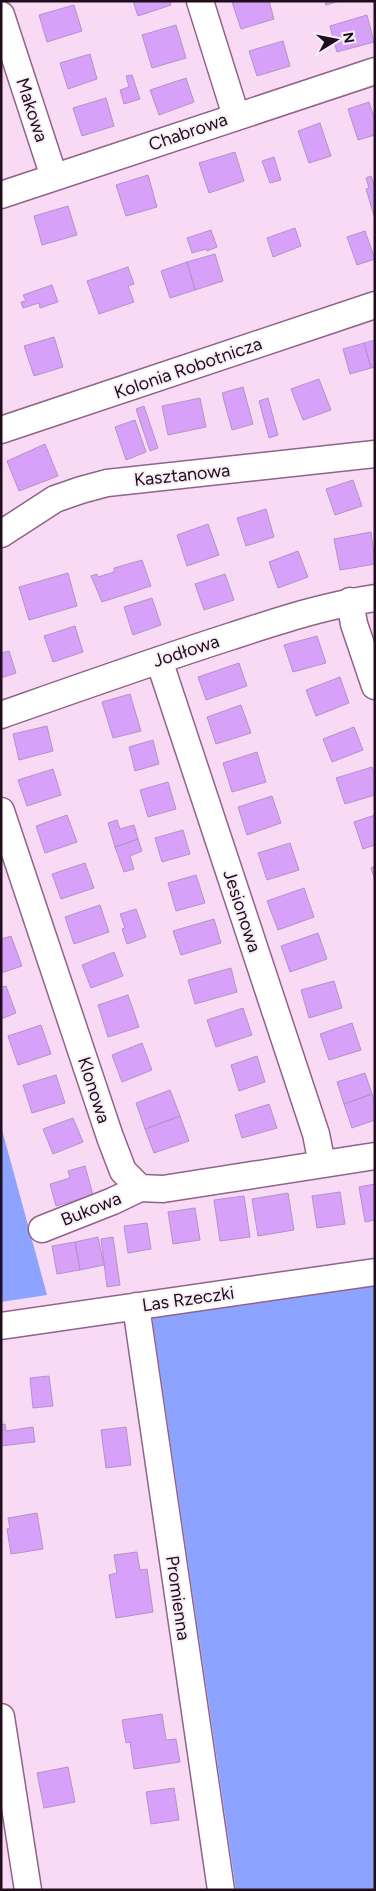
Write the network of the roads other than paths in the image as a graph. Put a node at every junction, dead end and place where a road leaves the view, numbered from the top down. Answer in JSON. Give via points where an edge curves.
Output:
{"nodes":[{"id":1,"x":200,"y":1,"type":"edge"},
{"id":2,"x":1,"y":15,"type":"edge"},
{"id":3,"x":375,"y":71,"type":"edge"},
{"id":4,"x":236,"y":116,"type":"junction"},
{"id":5,"x":54,"y":177,"type":"junction"},
{"id":6,"x":1,"y":195,"type":"edge"},
{"id":7,"x":375,"y":305,"type":"edge"},
{"id":8,"x":1,"y":430,"type":"edge"},
{"id":9,"x":375,"y":454,"type":"edge"},
{"id":10,"x":1,"y":534,"type":"edge"},
{"id":11,"x":362,"y":599,"type":"edge"},
{"id":12,"x":159,"y":660,"type":"junction"},
{"id":13,"x":375,"y":686,"type":"edge"},
{"id":14,"x":1,"y":715,"type":"edge"},
{"id":15,"x":1,"y":811,"type":"edge"},
{"id":16,"x":375,"y":1156,"type":"edge"},
{"id":17,"x":322,"y":1164,"type":"junction"},
{"id":18,"x":140,"y":1188,"type":"junction"},
{"id":19,"x":42,"y":1229,"type":"dead end"},
{"id":20,"x":375,"y":1272,"type":"edge"},
{"id":21,"x":136,"y":1306,"type":"junction"},
{"id":22,"x":1,"y":1326,"type":"edge"},
{"id":23,"x":1,"y":1717,"type":"edge"},
{"id":24,"x":28,"y":1890,"type":"edge"},
{"id":25,"x":221,"y":1890,"type":"edge"}],
"edges":[{"from":1,"to":4,"type":"street"},
{"from":2,"to":5,"type":"street","name":"Makowa"},
{"from":3,"to":4,"type":"street","name":"Chabrowa"},
{"from":4,"to":5,"type":"street","name":"Chabrowa"},
{"from":5,"to":6,"type":"street","name":"Chabrowa"},
{"from":7,"to":8,"type":"street","name":"Kolonia Robotnicza"},
{"from":9,"to":10,"type":"street","name":"Kasztanowa","via":[[108,483],[55,499]]},
{"from":11,"to":12,"type":"street","name":"Jodłowa","via":[[266,625]]},
{"from":11,"to":13,"type":"street","via":[[354,624]]},
{"from":12,"to":14,"type":"street","name":"Jodłowa"},
{"from":12,"to":17,"type":"street","name":"Jesionowa","via":[[316,1134]]},
{"from":15,"to":18,"type":"street","name":"Klonowa","via":[[110,1137],[123,1171]]},
{"from":16,"to":17,"type":"street"},
{"from":17,"to":18,"type":"street","via":[[164,1189]]},
{"from":18,"to":19,"type":"street","name":"Bukowa"},
{"from":20,"to":21,"type":"street","name":"Las Rzeczki"},
{"from":21,"to":22,"type":"street","name":"Las Rzeczki"},
{"from":21,"to":25,"type":"street","name":"Promienna"},
{"from":23,"to":24,"type":"street"}]}
